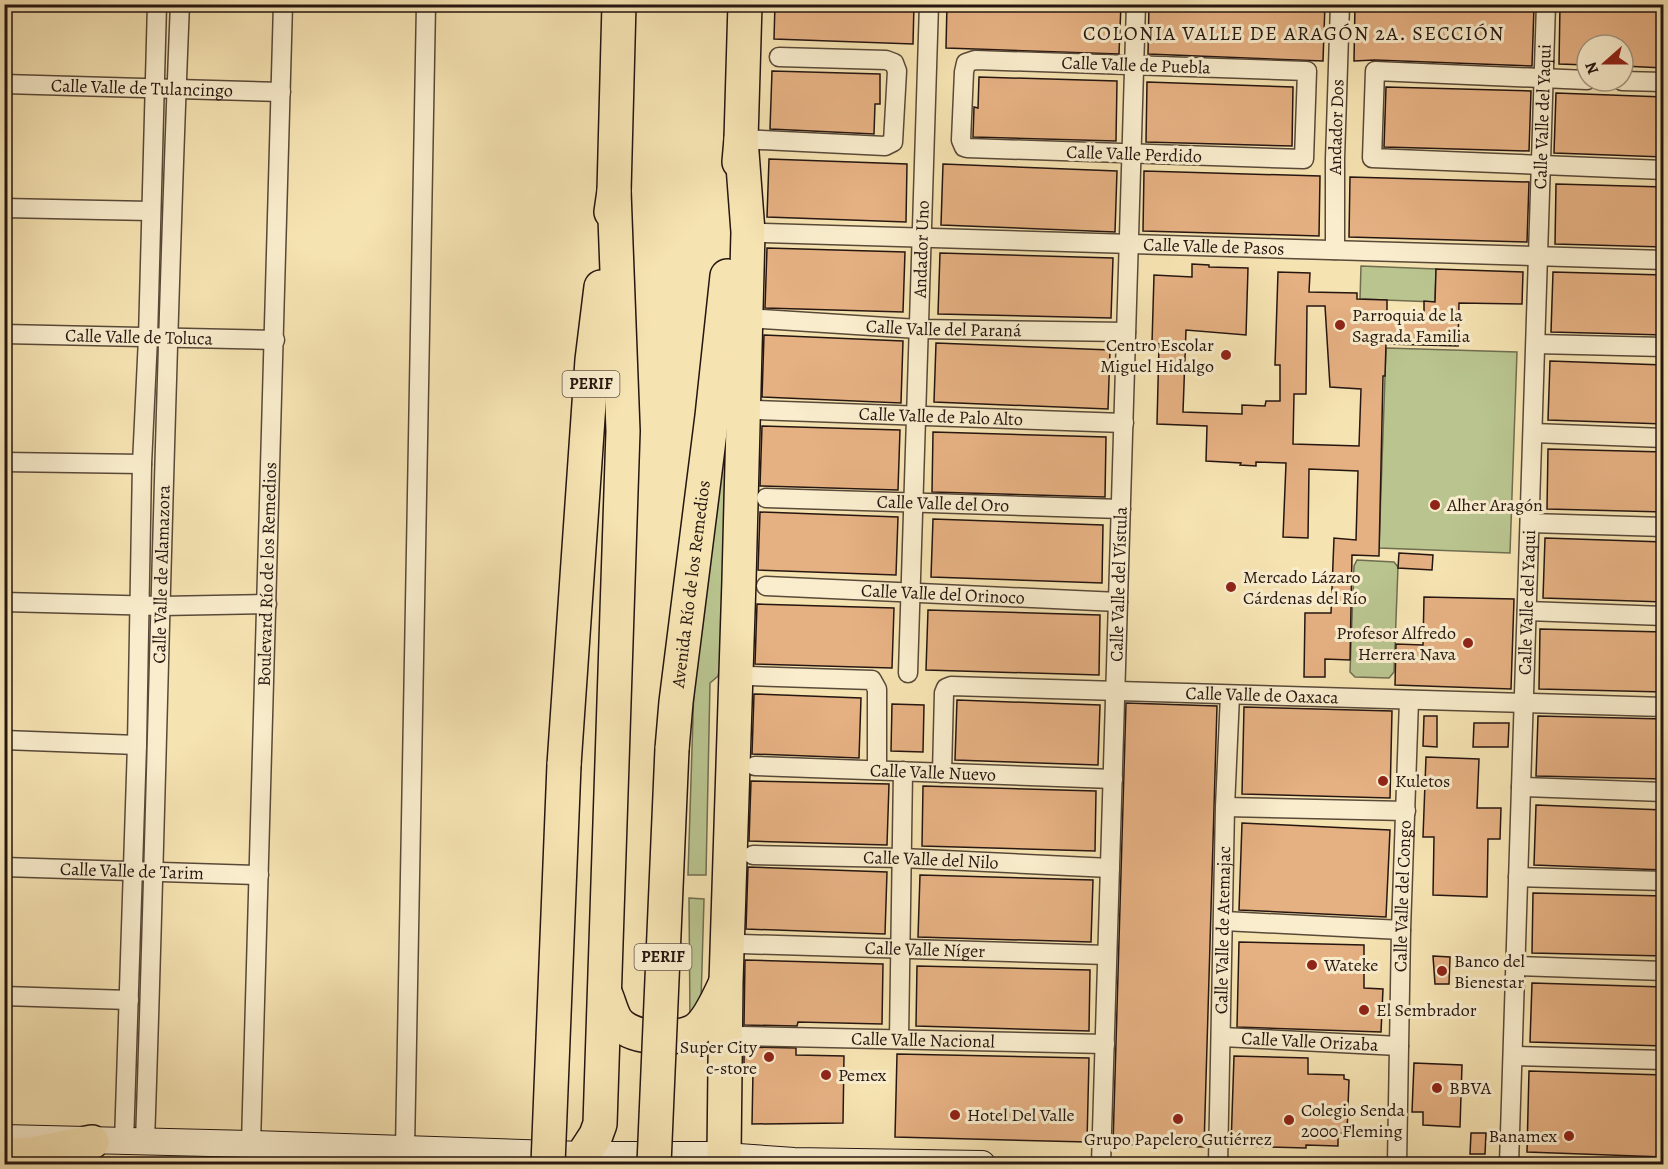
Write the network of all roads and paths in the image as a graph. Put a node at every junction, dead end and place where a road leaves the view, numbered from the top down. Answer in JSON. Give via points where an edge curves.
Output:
{"nodes":[{"id":1,"x":157,"y":4,"type":"edge"},
{"id":2,"x":180,"y":4,"type":"edge"},
{"id":3,"x":284,"y":4,"type":"edge"},
{"id":4,"x":426,"y":4,"type":"edge"},
{"id":5,"x":619,"y":4,"type":"edge"},
{"id":6,"x":745,"y":4,"type":"edge"},
{"id":7,"x":929,"y":4,"type":"edge"},
{"id":8,"x":1136,"y":4,"type":"edge"},
{"id":9,"x":1340,"y":4,"type":"edge"},
{"id":10,"x":1546,"y":4,"type":"edge"},
{"id":11,"x":779,"y":57,"type":"dead end"},
{"id":12,"x":1134,"y":65,"type":"junction"},
{"id":13,"x":1544,"y":78,"type":"junction"},
{"id":14,"x":1575,"y":79,"type":"edge"},
{"id":15,"x":1635,"y":81,"type":"edge"},
{"id":16,"x":1664,"y":82,"type":"edge"},
{"id":17,"x":4,"y":84,"type":"edge"},
{"id":18,"x":155,"y":88,"type":"junction"},
{"id":19,"x":176,"y":90,"type":"junction"},
{"id":20,"x":281,"y":92,"type":"junction"},
{"id":21,"x":741,"y":139,"type":"junction"},
{"id":22,"x":964,"y":147,"type":"joint"},
{"id":23,"x":1132,"y":154,"type":"junction"},
{"id":24,"x":1304,"y":159,"type":"joint"},
{"id":25,"x":1541,"y":166,"type":"junction"},
{"id":26,"x":1664,"y":170,"type":"edge"},
{"id":27,"x":614,"y":191,"type":"junction"},
{"id":28,"x":4,"y":208,"type":"edge"},
{"id":29,"x":150,"y":211,"type":"junction"},
{"id":30,"x":764,"y":233,"type":"dead end"},
{"id":31,"x":921,"y":238,"type":"junction"},
{"id":32,"x":1129,"y":244,"type":"junction"},
{"id":33,"x":1335,"y":250,"type":"junction"},
{"id":34,"x":1538,"y":256,"type":"junction"},
{"id":35,"x":1664,"y":260,"type":"edge"},
{"id":36,"x":761,"y":319,"type":"dead end"},
{"id":37,"x":918,"y":329,"type":"junction"},
{"id":38,"x":1126,"y":332,"type":"junction"},
{"id":39,"x":4,"y":334,"type":"edge"},
{"id":40,"x":148,"y":338,"type":"junction"},
{"id":41,"x":168,"y":338,"type":"junction"},
{"id":42,"x":275,"y":340,"type":"junction"},
{"id":43,"x":1536,"y":344,"type":"junction"},
{"id":44,"x":1664,"y":347,"type":"edge"},
{"id":45,"x":758,"y":410,"type":"dead end"},
{"id":46,"x":915,"y":416,"type":"junction"},
{"id":47,"x":1124,"y":423,"type":"junction"},
{"id":48,"x":1533,"y":433,"type":"junction"},
{"id":49,"x":1664,"y":438,"type":"edge"},
{"id":50,"x":4,"y":462,"type":"edge"},
{"id":51,"x":142,"y":464,"type":"junction"},
{"id":52,"x":766,"y":498,"type":"dead end"},
{"id":53,"x":913,"y":504,"type":"junction"},
{"id":54,"x":1121,"y":509,"type":"junction"},
{"id":55,"x":1530,"y":523,"type":"junction"},
{"id":56,"x":1664,"y":527,"type":"edge"},
{"id":57,"x":766,"y":586,"type":"dead end"},
{"id":58,"x":910,"y":592,"type":"junction"},
{"id":59,"x":4,"y":602,"type":"edge"},
{"id":60,"x":1118,"y":602,"type":"junction"},
{"id":61,"x":267,"y":604,"type":"junction"},
{"id":62,"x":139,"y":605,"type":"junction"},
{"id":63,"x":161,"y":606,"type":"junction"},
{"id":64,"x":1534,"y":611,"type":"junction"},
{"id":65,"x":1664,"y":616,"type":"edge"},
{"id":66,"x":908,"y":673,"type":"dead end"},
{"id":67,"x":750,"y":676,"type":"dead end"},
{"id":68,"x":1116,"y":692,"type":"junction"},
{"id":69,"x":1230,"y":695,"type":"junction"},
{"id":70,"x":1409,"y":700,"type":"junction"},
{"id":71,"x":1524,"y":703,"type":"junction"},
{"id":72,"x":1664,"y":706,"type":"edge"},
{"id":73,"x":4,"y":740,"type":"edge"},
{"id":74,"x":136,"y":746,"type":"junction"},
{"id":75,"x":755,"y":766,"type":"dead end"},
{"id":76,"x":876,"y":770,"type":"junction"},
{"id":77,"x":903,"y":771,"type":"junction"},
{"id":78,"x":942,"y":773,"type":"junction"},
{"id":79,"x":1113,"y":778,"type":"junction"},
{"id":80,"x":1521,"y":787,"type":"junction"},
{"id":81,"x":1664,"y":792,"type":"edge"},
{"id":82,"x":1225,"y":807,"type":"junction"},
{"id":83,"x":1406,"y":811,"type":"junction"},
{"id":84,"x":753,"y":855,"type":"dead end"},
{"id":85,"x":902,"y":858,"type":"junction"},
{"id":86,"x":4,"y":867,"type":"edge"},
{"id":87,"x":1110,"y":868,"type":"junction"},
{"id":88,"x":133,"y":870,"type":"junction"},
{"id":89,"x":154,"y":870,"type":"junction"},
{"id":90,"x":259,"y":875,"type":"junction"},
{"id":91,"x":1518,"y":877,"type":"junction"},
{"id":92,"x":1664,"y":881,"type":"edge"},
{"id":93,"x":1224,"y":921,"type":"junction"},
{"id":94,"x":1401,"y":930,"type":"junction"},
{"id":95,"x":742,"y":944,"type":"dead end"},
{"id":96,"x":900,"y":949,"type":"junction"},
{"id":97,"x":1107,"y":955,"type":"junction"},
{"id":98,"x":1516,"y":966,"type":"junction"},
{"id":99,"x":1664,"y":971,"type":"edge"},
{"id":100,"x":726,"y":982,"type":"junction"},
{"id":101,"x":605,"y":993,"type":"junction"},
{"id":102,"x":4,"y":996,"type":"edge"},
{"id":103,"x":129,"y":1000,"type":"junction"},
{"id":104,"x":741,"y":1036,"type":"dead end"},
{"id":105,"x":1222,"y":1037,"type":"junction"},
{"id":106,"x":899,"y":1039,"type":"junction"},
{"id":107,"x":1105,"y":1044,"type":"junction"},
{"id":108,"x":1399,"y":1046,"type":"junction"},
{"id":109,"x":1513,"y":1056,"type":"junction"},
{"id":110,"x":1664,"y":1060,"type":"edge"},
{"id":111,"x":4,"y":1138,"type":"edge"},
{"id":112,"x":120,"y":1142,"type":"junction"},
{"id":113,"x":251,"y":1144,"type":"junction"},
{"id":114,"x":405,"y":1149,"type":"junction"},
{"id":115,"x":4,"y":1155,"type":"edge"},
{"id":116,"x":584,"y":1155,"type":"junction"},
{"id":117,"x":724,"y":1156,"type":"junction"},
{"id":118,"x":548,"y":1164,"type":"edge"},
{"id":119,"x":654,"y":1164,"type":"edge"},
{"id":120,"x":982,"y":1164,"type":"edge"},
{"id":121,"x":1101,"y":1164,"type":"edge"},
{"id":122,"x":1218,"y":1164,"type":"edge"},
{"id":123,"x":1396,"y":1164,"type":"edge"},
{"id":124,"x":1509,"y":1164,"type":"edge"}],
"edges":[{"from":1,"to":18,"type":"street","name":"Calle Valle de Alamazora"},
{"from":2,"to":19,"type":"street","name":"Calle Valle de Alamazora"},
{"from":3,"to":20,"type":"street","name":"Boulevard Río de los Remedios"},
{"from":4,"to":114,"type":"street"},
{"from":5,"to":27,"type":"highway","number":"PERIF"},
{"from":6,"to":21,"type":"highway","name":"Avenida Río de los Remedios","number":"PERIF"},
{"from":7,"to":31,"type":"street","name":"Andador Uno"},
{"from":8,"to":12,"type":"street","name":"Calle Valle del Vístula"},
{"from":9,"to":33,"type":"street","name":"Andador Dos"},
{"from":10,"to":13,"type":"street","name":"Calle Valle del Yaqui"},
{"from":11,"to":21,"type":"street","via":[[890,60],[897,71],[894,139],[889,145]]},
{"from":12,"to":22,"type":"street","name":"Calle Valle de Puebla","via":[[975,60],[966,63],[961,140]]},
{"from":12,"to":23,"type":"street","name":"Calle Valle del Vístula"},
{"from":12,"to":24,"type":"street","name":"Calle Valle de Puebla","via":[[1307,71]]},
{"from":13,"to":14,"type":"street"},
{"from":13,"to":25,"type":"street","name":"Calle Valle del Yaqui"},
{"from":13,"to":25,"type":"street","via":[[1375,71],[1372,158]]},
{"from":15,"to":16,"type":"street"},
{"from":17,"to":18,"type":"street","name":"Calle Valle de Tulancingo"},
{"from":18,"to":19,"type":"street","name":"Calle Valle de Tulancingo"},
{"from":18,"to":29,"type":"street","name":"Calle Valle de Alamazora"},
{"from":19,"to":20,"type":"street","name":"Calle Valle de Tulancingo"},
{"from":19,"to":41,"type":"street","name":"Calle Valle de Alamazora"},
{"from":20,"to":42,"type":"street","name":"Boulevard Río de los Remedios"},
{"from":21,"to":100,"type":"highway","via":[[748,232]]},
{"from":21,"to":119,"type":"highway","name":"Avenida Río de los Remedios","number":"PERIF","bridge":true,"via":[[672,749]]},
{"from":22,"to":23,"type":"street","name":"Calle Valle Perdido"},
{"from":23,"to":24,"type":"street","name":"Calle Valle Perdido"},
{"from":23,"to":32,"type":"street","name":"Calle Valle del Vístula"},
{"from":25,"to":26,"type":"street"},
{"from":25,"to":34,"type":"street","name":"Calle Valle del Yaqui"},
{"from":27,"to":101,"type":"highway","via":[[622,431]]},
{"from":27,"to":118,"type":"highway","number":"PERIF","bridge":true,"via":[[592,360],[564,765]]},
{"from":28,"to":29,"type":"street"},
{"from":29,"to":40,"type":"street","name":"Calle Valle de Alamazora"},
{"from":30,"to":31,"type":"street","name":"Calle Valle de Pasos"},
{"from":31,"to":32,"type":"street","name":"Calle Valle de Pasos"},
{"from":31,"to":37,"type":"street","name":"Andador Uno"},
{"from":32,"to":33,"type":"street","name":"Calle Valle de Pasos"},
{"from":32,"to":38,"type":"street","name":"Calle Valle del Vístula"},
{"from":33,"to":34,"type":"street","name":"Calle Valle de Pasos"},
{"from":34,"to":35,"type":"street","name":"Calle Valle de Pasos"},
{"from":34,"to":43,"type":"street","name":"Calle Valle del Yaqui"},
{"from":36,"to":37,"type":"street","name":"Calle Valle del Paraná"},
{"from":37,"to":38,"type":"street","name":"Calle Valle del Paraná"},
{"from":37,"to":46,"type":"street","name":"Andador Uno"},
{"from":38,"to":47,"type":"street","name":"Calle Valle del Vístula"},
{"from":39,"to":40,"type":"street","name":"Calle Valle de Toluca"},
{"from":40,"to":41,"type":"street","name":"Calle Valle de Toluca"},
{"from":40,"to":51,"type":"street","name":"Calle Valle de Alamazora"},
{"from":41,"to":42,"type":"street","name":"Calle Valle de Toluca"},
{"from":41,"to":63,"type":"street","name":"Calle Valle de Alamazora"},
{"from":42,"to":61,"type":"street","name":"Boulevard Río de los Remedios"},
{"from":43,"to":44,"type":"street"},
{"from":43,"to":48,"type":"street","name":"Calle Valle del Yaqui"},
{"from":45,"to":46,"type":"street","name":"Calle Valle de Palo Alto"},
{"from":46,"to":47,"type":"street","name":"Calle Valle de Palo Alto"},
{"from":46,"to":53,"type":"street","name":"Andador Uno"},
{"from":47,"to":54,"type":"street","name":"Calle Valle del Vístula"},
{"from":48,"to":49,"type":"street"},
{"from":48,"to":55,"type":"street","name":"Calle Valle del Yaqui"},
{"from":50,"to":51,"type":"street"},
{"from":51,"to":62,"type":"street","name":"Calle Valle de Alamazora"},
{"from":52,"to":53,"type":"street","name":"Calle Valle del Oro"},
{"from":53,"to":54,"type":"street","name":"Calle Valle del Oro"},
{"from":53,"to":58,"type":"street","name":"Andador Uno"},
{"from":54,"to":60,"type":"street","name":"Calle Valle del Vístula"},
{"from":55,"to":56,"type":"street"},
{"from":55,"to":64,"type":"street","name":"Calle Valle del Yaqui"},
{"from":57,"to":58,"type":"street","name":"Calle Valle del Orinoco"},
{"from":58,"to":60,"type":"street","name":"Calle Valle del Orinoco"},
{"from":58,"to":66,"type":"street","name":"Andador Uno"},
{"from":59,"to":62,"type":"street"},
{"from":60,"to":68,"type":"street","name":"Calle Valle del Vístula"},
{"from":61,"to":63,"type":"street"},
{"from":61,"to":90,"type":"street","name":"Boulevard Río de los Remedios"},
{"from":62,"to":63,"type":"street"},
{"from":62,"to":74,"type":"street","name":"Calle Valle de Alamazora"},
{"from":63,"to":89,"type":"street","name":"Calle Valle de Alamazora"},
{"from":64,"to":65,"type":"street"},
{"from":64,"to":71,"type":"street","name":"Calle Valle del Yaqui"},
{"from":67,"to":76,"type":"street","via":[[874,682]]},
{"from":68,"to":69,"type":"street","name":"Calle Valle de Oaxaca"},
{"from":68,"to":78,"type":"street","name":"Calle Valle de Oaxaca","via":[[948,687],[944,693]]},
{"from":68,"to":79,"type":"street","name":"Calle Valle del Vístula"},
{"from":69,"to":70,"type":"street","name":"Calle Valle de Oaxaca"},
{"from":69,"to":82,"type":"street","name":"Calle Valle de Atemajac"},
{"from":70,"to":71,"type":"street","name":"Calle Valle de Oaxaca"},
{"from":70,"to":83,"type":"street","name":"Calle Valle del Congo"},
{"from":71,"to":72,"type":"street","name":"Calle Valle de Oaxaca"},
{"from":71,"to":80,"type":"street","name":"Calle Valle del Yaqui"},
{"from":73,"to":74,"type":"street"},
{"from":74,"to":88,"type":"street","name":"Calle Valle de Alamazora"},
{"from":75,"to":76,"type":"street","name":"Calle Valle Nuevo"},
{"from":76,"to":77,"type":"street","name":"Calle Valle Nuevo"},
{"from":77,"to":78,"type":"street","name":"Calle Valle Nuevo"},
{"from":77,"to":85,"type":"street"},
{"from":78,"to":79,"type":"street","name":"Calle Valle Nuevo"},
{"from":79,"to":87,"type":"street","name":"Calle Valle del Vístula"},
{"from":80,"to":81,"type":"street"},
{"from":80,"to":91,"type":"street","name":"Calle Valle del Yaqui"},
{"from":82,"to":83,"type":"street"},
{"from":82,"to":93,"type":"street","name":"Calle Valle de Atemajac"},
{"from":83,"to":94,"type":"street","name":"Calle Valle del Congo"},
{"from":84,"to":85,"type":"street","name":"Calle Valle del Nilo"},
{"from":85,"to":87,"type":"street","name":"Calle Valle del Nilo"},
{"from":85,"to":96,"type":"street"},
{"from":86,"to":88,"type":"street","name":"Calle Valle de Tarim"},
{"from":87,"to":97,"type":"street","name":"Calle Valle del Vístula"},
{"from":88,"to":89,"type":"street","name":"Calle Valle de Tarim"},
{"from":88,"to":103,"type":"street","name":"Calle Valle de Alamazora"},
{"from":89,"to":90,"type":"street","name":"Calle Valle de Tarim"},
{"from":89,"to":112,"type":"street","name":"Calle Valle de Alamazora"},
{"from":90,"to":113,"type":"street","name":"Boulevard Río de los Remedios"},
{"from":91,"to":92,"type":"street"},
{"from":91,"to":98,"type":"street","name":"Calle Valle del Yaqui"},
{"from":93,"to":94,"type":"street"},
{"from":93,"to":105,"type":"street","name":"Calle Valle de Atemajac"},
{"from":94,"to":108,"type":"street","name":"Calle Valle del Congo"},
{"from":95,"to":96,"type":"street","name":"Calle Valle Níger"},
{"from":96,"to":97,"type":"street","name":"Calle Valle Níger"},
{"from":96,"to":106,"type":"street"},
{"from":97,"to":107,"type":"street","name":"Calle Valle del Vístula"},
{"from":98,"to":99,"type":"street"},
{"from":98,"to":109,"type":"street","name":"Calle Valle del Yaqui"},
{"from":100,"to":101,"type":"highway","via":[[714,1007],[695,1030],[663,1038],[633,1033],[616,1020]]},
{"from":100,"to":117,"type":"highway"},
{"from":101,"to":116,"type":"highway","via":[[600,1124]]},
{"from":102,"to":103,"type":"street"},
{"from":103,"to":112,"type":"street","name":"Calle Valle de Alamazora"},
{"from":104,"to":106,"type":"street","name":"Calle Valle Nacional"},
{"from":105,"to":108,"type":"street","name":"Calle Valle Orizaba"},
{"from":105,"to":122,"type":"street","name":"Calle Valle de Atemajac"},
{"from":106,"to":107,"type":"street","name":"Calle Valle Nacional"},
{"from":107,"to":121,"type":"street","name":"Calle Valle del Vístula"},
{"from":108,"to":123,"type":"street","name":"Calle Valle del Congo"},
{"from":109,"to":110,"type":"street"},
{"from":109,"to":124,"type":"street","name":"Calle Valle del Yaqui"},
{"from":111,"to":112,"type":"main road"},
{"from":112,"to":113,"type":"main road"},
{"from":112,"to":115,"type":"highway"},
{"from":113,"to":114,"type":"main road"},
{"from":114,"to":116,"type":"main road"},
{"from":116,"to":117,"type":"main road"},
{"from":117,"to":120,"type":"main road"}]}
